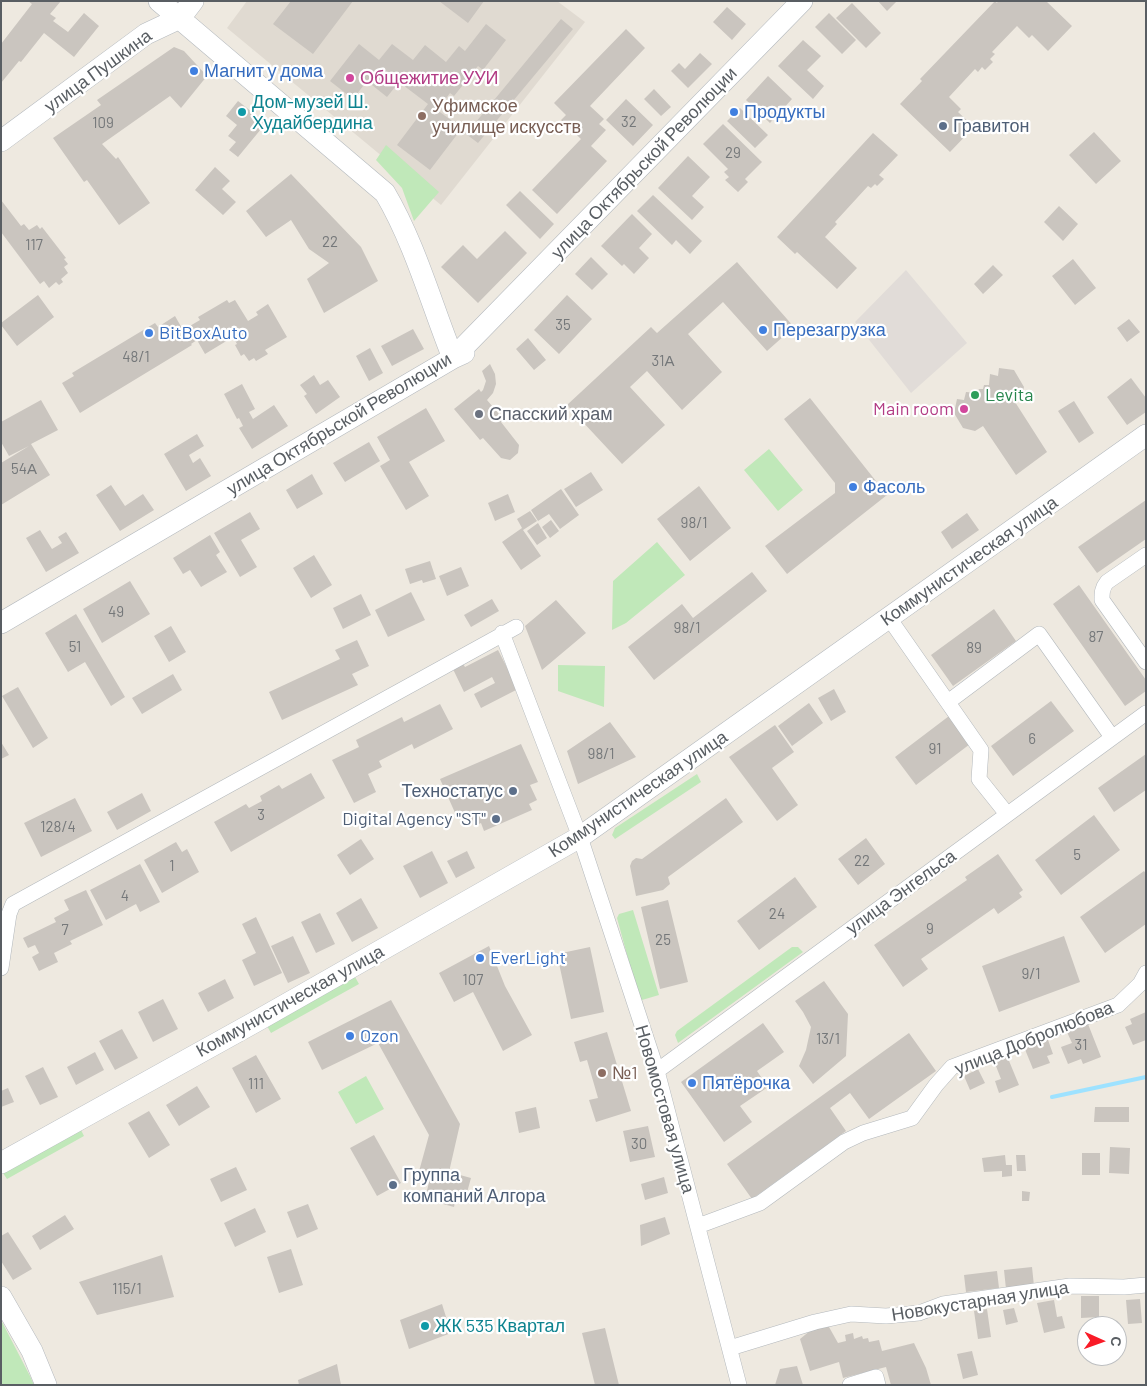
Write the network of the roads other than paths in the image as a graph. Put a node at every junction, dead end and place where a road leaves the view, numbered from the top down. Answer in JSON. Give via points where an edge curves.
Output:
{"nodes":[{"id":1,"x":159,"y":1,"type":"edge"},
{"id":2,"x":802,"y":1,"type":"edge"},
{"id":3,"x":814,"y":1,"type":"edge"},
{"id":4,"x":186,"y":10,"type":"edge"},
{"id":5,"x":1,"y":141,"type":"edge"},
{"id":6,"x":453,"y":358,"type":"junction"},
{"id":7,"x":1146,"y":435,"type":"edge"},
{"id":8,"x":1146,"y":555,"type":"edge"},
{"id":9,"x":890,"y":618,"type":"junction"},
{"id":10,"x":1,"y":623,"type":"edge"},
{"id":11,"x":516,"y":627,"type":"dead end"},
{"id":12,"x":502,"y":633,"type":"junction"},
{"id":13,"x":1146,"y":662,"type":"edge"},
{"id":14,"x":948,"y":702,"type":"junction"},
{"id":15,"x":1146,"y":713,"type":"edge"},
{"id":16,"x":1112,"y":737,"type":"junction"},
{"id":17,"x":1007,"y":814,"type":"junction"},
{"id":18,"x":580,"y":838,"type":"junction"},
{"id":19,"x":1,"y":968,"type":"edge"},
{"id":20,"x":1146,"y":973,"type":"edge"},
{"id":21,"x":657,"y":1071,"type":"junction"},
{"id":22,"x":12,"y":1153,"type":"edge"},
{"id":23,"x":1,"y":1163,"type":"edge"},
{"id":24,"x":698,"y":1226,"type":"junction"},
{"id":25,"x":1146,"y":1285,"type":"edge"},
{"id":26,"x":1,"y":1297,"type":"edge"},
{"id":27,"x":730,"y":1348,"type":"junction"},
{"id":28,"x":46,"y":1385,"type":"edge"},
{"id":29,"x":739,"y":1385,"type":"edge"},
{"id":30,"x":850,"y":1385,"type":"edge"},
{"id":31,"x":878,"y":1385,"type":"edge"}],
"edges":[{"from":1,"to":4,"type":"street"},
{"from":2,"to":6,"type":"street","name":"улица Октябрьской Революции"},
{"from":3,"to":6,"type":"street","via":[[474,349]]},
{"from":4,"to":5,"type":"street","name":"улица Пушкина","via":[[146,34]]},
{"from":4,"to":6,"type":"street","via":[[384,193],[399,217]]},
{"from":6,"to":10,"type":"street","name":"улица Октябрьской Революции"},
{"from":7,"to":9,"type":"street","name":"Коммунистическая улица"},
{"from":8,"to":13,"type":"street","via":[[1107,582],[1102,594],[1102,600]]},
{"from":9,"to":14,"type":"street"},
{"from":9,"to":18,"type":"street","name":"Коммунистическая улица"},
{"from":11,"to":12,"type":"street"},
{"from":12,"to":18,"type":"street","name":"Новомостовая улица"},
{"from":12,"to":19,"type":"street","via":[[13,904]]},
{"from":14,"to":16,"type":"street","via":[[1039,634]]},
{"from":14,"to":17,"type":"street","via":[[981,750],[978,778]]},
{"from":15,"to":16,"type":"street","name":"улица Энгельса"},
{"from":16,"to":17,"type":"street","name":"улица Энгельса"},
{"from":17,"to":21,"type":"street","name":"улица Энгельса"},
{"from":18,"to":21,"type":"street","name":"Новомостовая улица"},
{"from":18,"to":22,"type":"street","name":"Коммунистическая улица","via":[[263,1018]]},
{"from":20,"to":24,"type":"street","name":"улица Добролюбова","via":[[1140,984],[1118,1005],[952,1067],[912,1118],[844,1142],[760,1202]]},
{"from":21,"to":24,"type":"street","name":"Новомостовая улица"},
{"from":22,"to":23,"type":"street","name":"Коммунистическая улица"},
{"from":24,"to":27,"type":"street","name":"Новомостовая улица"},
{"from":25,"to":27,"type":"street","name":"Новокустарная улица","via":[[1070,1286],[943,1304],[918,1313],[886,1316],[851,1314]]},
{"from":26,"to":28,"type":"street","via":[[32,1351]]},
{"from":27,"to":29,"type":"street","name":"Новомостовая улица"},
{"from":30,"to":31,"type":"street","via":[[876,1377]]}]}
